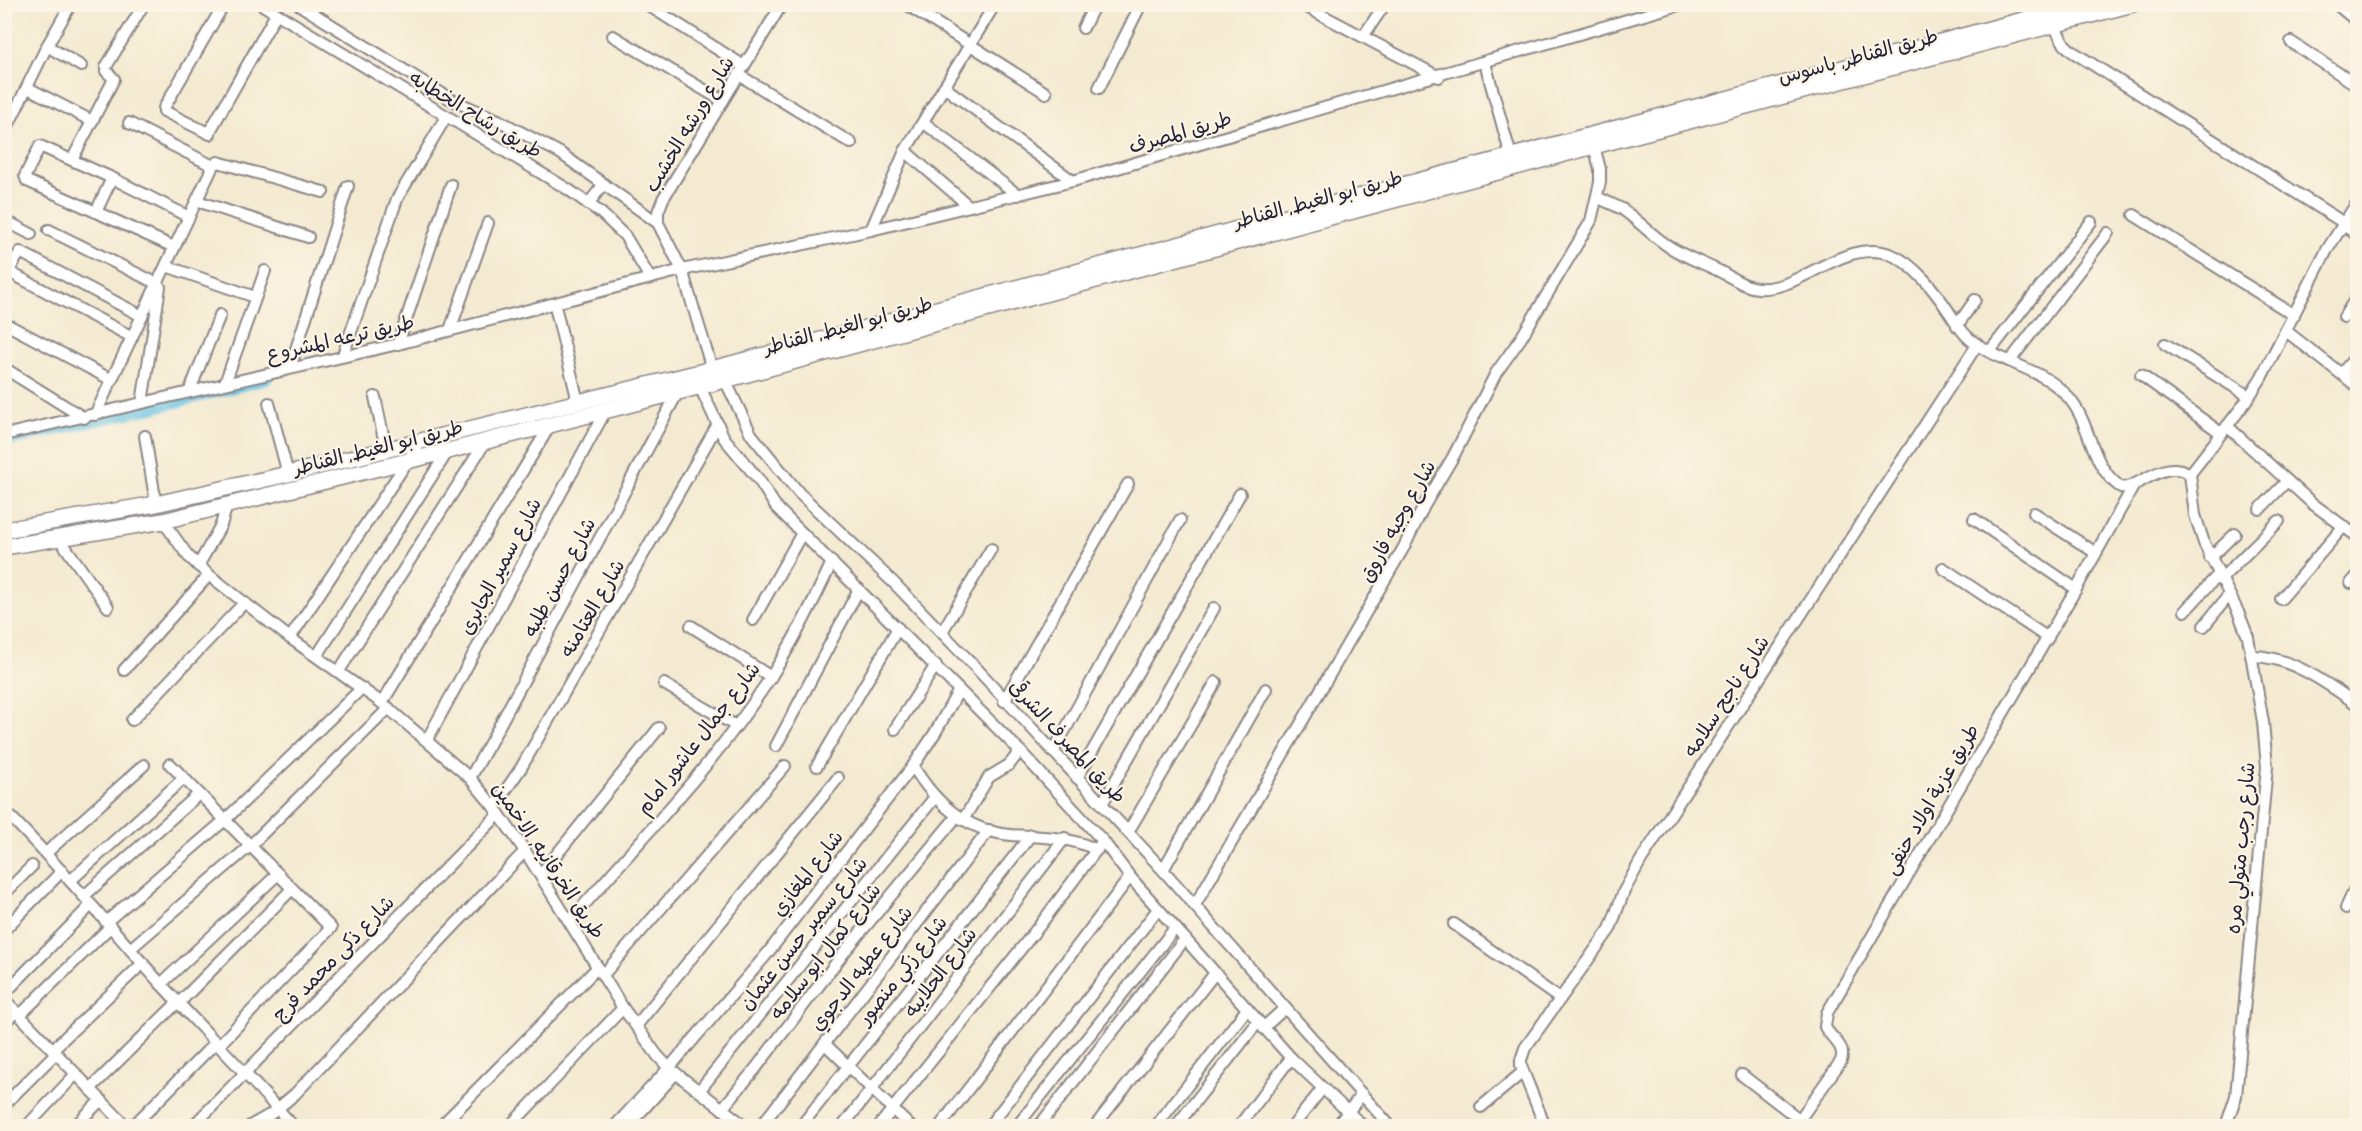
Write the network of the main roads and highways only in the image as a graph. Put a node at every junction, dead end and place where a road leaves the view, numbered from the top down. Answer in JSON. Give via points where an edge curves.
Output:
{"nodes":[{"id":1,"x":2083,"y":4,"type":"edge"},
{"id":2,"x":2133,"y":4,"type":"edge"},
{"id":3,"x":1696,"y":113,"type":"junction"},
{"id":4,"x":4,"y":530,"type":"edge"},
{"id":5,"x":4,"y":548,"type":"edge"}],
"edges":[{"from":1,"to":3,"type":"main road","name":"طريق القناطر, باسوس"},
{"from":2,"to":3,"type":"main road","name":"طريق القناطر, باسوس"},
{"from":3,"to":4,"type":"main road","name":"طريق ابو الغيط, القناطر","via":[[1511,156],[712,369],[288,474],[156,504]]},
{"from":3,"to":5,"type":"main road","name":"طريق ابو الغيط, القناطر","via":[[1594,146],[700,387],[163,521]]}]}
